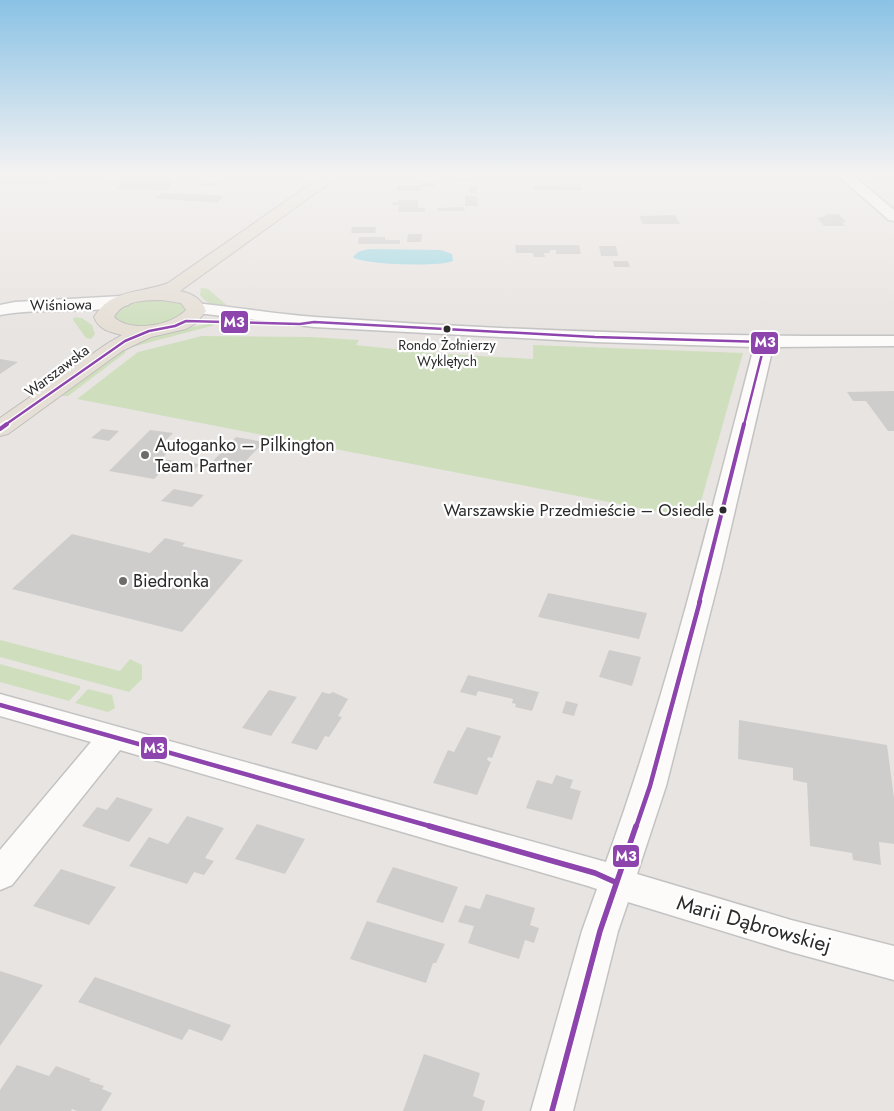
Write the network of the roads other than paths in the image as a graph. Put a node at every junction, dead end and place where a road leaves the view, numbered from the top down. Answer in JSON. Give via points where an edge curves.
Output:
{"nodes":[{"id":1,"x":263,"y":226,"type":"edge"},
{"id":2,"x":276,"y":226,"type":"edge"},
{"id":3,"x":156,"y":294,"type":"junction"},
{"id":4,"x":122,"y":301,"type":"junction"},
{"id":5,"x":0,"y":310,"type":"edge"},
{"id":6,"x":191,"y":310,"type":"junction"},
{"id":7,"x":0,"y":320,"type":"edge"},
{"id":8,"x":107,"y":322,"type":"junction"},
{"id":9,"x":149,"y":332,"type":"junction"},
{"id":10,"x":894,"y":341,"type":"edge"},
{"id":11,"x":765,"y":342,"type":"junction"},
{"id":12,"x":0,"y":413,"type":"edge"},
{"id":13,"x":0,"y":429,"type":"edge"},
{"id":14,"x":0,"y":704,"type":"edge"},
{"id":15,"x":112,"y":738,"type":"junction"},
{"id":16,"x":0,"y":876,"type":"edge"},
{"id":17,"x":616,"y":882,"type":"junction"},
{"id":18,"x":894,"y":963,"type":"edge"},
{"id":19,"x":552,"y":1111,"type":"edge"}],
"edges":[{"from":1,"to":3,"type":"main road","via":[[174,287]]},
{"from":2,"to":6,"type":"main road","via":[[194,289]]},
{"from":3,"to":4,"type":"main road"},
{"from":3,"to":6,"type":"main road","via":[[174,295]]},
{"from":4,"to":5,"type":"street","name":"Wiśniowa","via":[[30,305]]},
{"from":4,"to":8,"type":"main road","via":[[106,311]]},
{"from":6,"to":9,"type":"main road","via":[[169,328]]},
{"from":6,"to":11,"type":"street","via":[[300,324],[314,322],[595,337]]},
{"from":7,"to":8,"type":"street","name":"Wiśniowa","via":[[42,313],[83,315]]},
{"from":8,"to":9,"type":"main road","via":[[123,330]]},
{"from":8,"to":12,"type":"main road","name":"Warszawska","via":[[107,332],[96,343]]},
{"from":9,"to":13,"type":"main road","name":"Warszawska","via":[[116,346]]},
{"from":10,"to":11,"type":"street"},
{"from":11,"to":17,"type":"street","via":[[650,786]]},
{"from":14,"to":15,"type":"street","name":"Marii Dąbrowskiej"},
{"from":15,"to":16,"type":"street"},
{"from":15,"to":17,"type":"street","name":"Marii Dąbrowskiej","via":[[595,873]]},
{"from":17,"to":18,"type":"street","name":"Marii Dąbrowskiej","via":[[791,936]]},
{"from":17,"to":19,"type":"street"}]}
